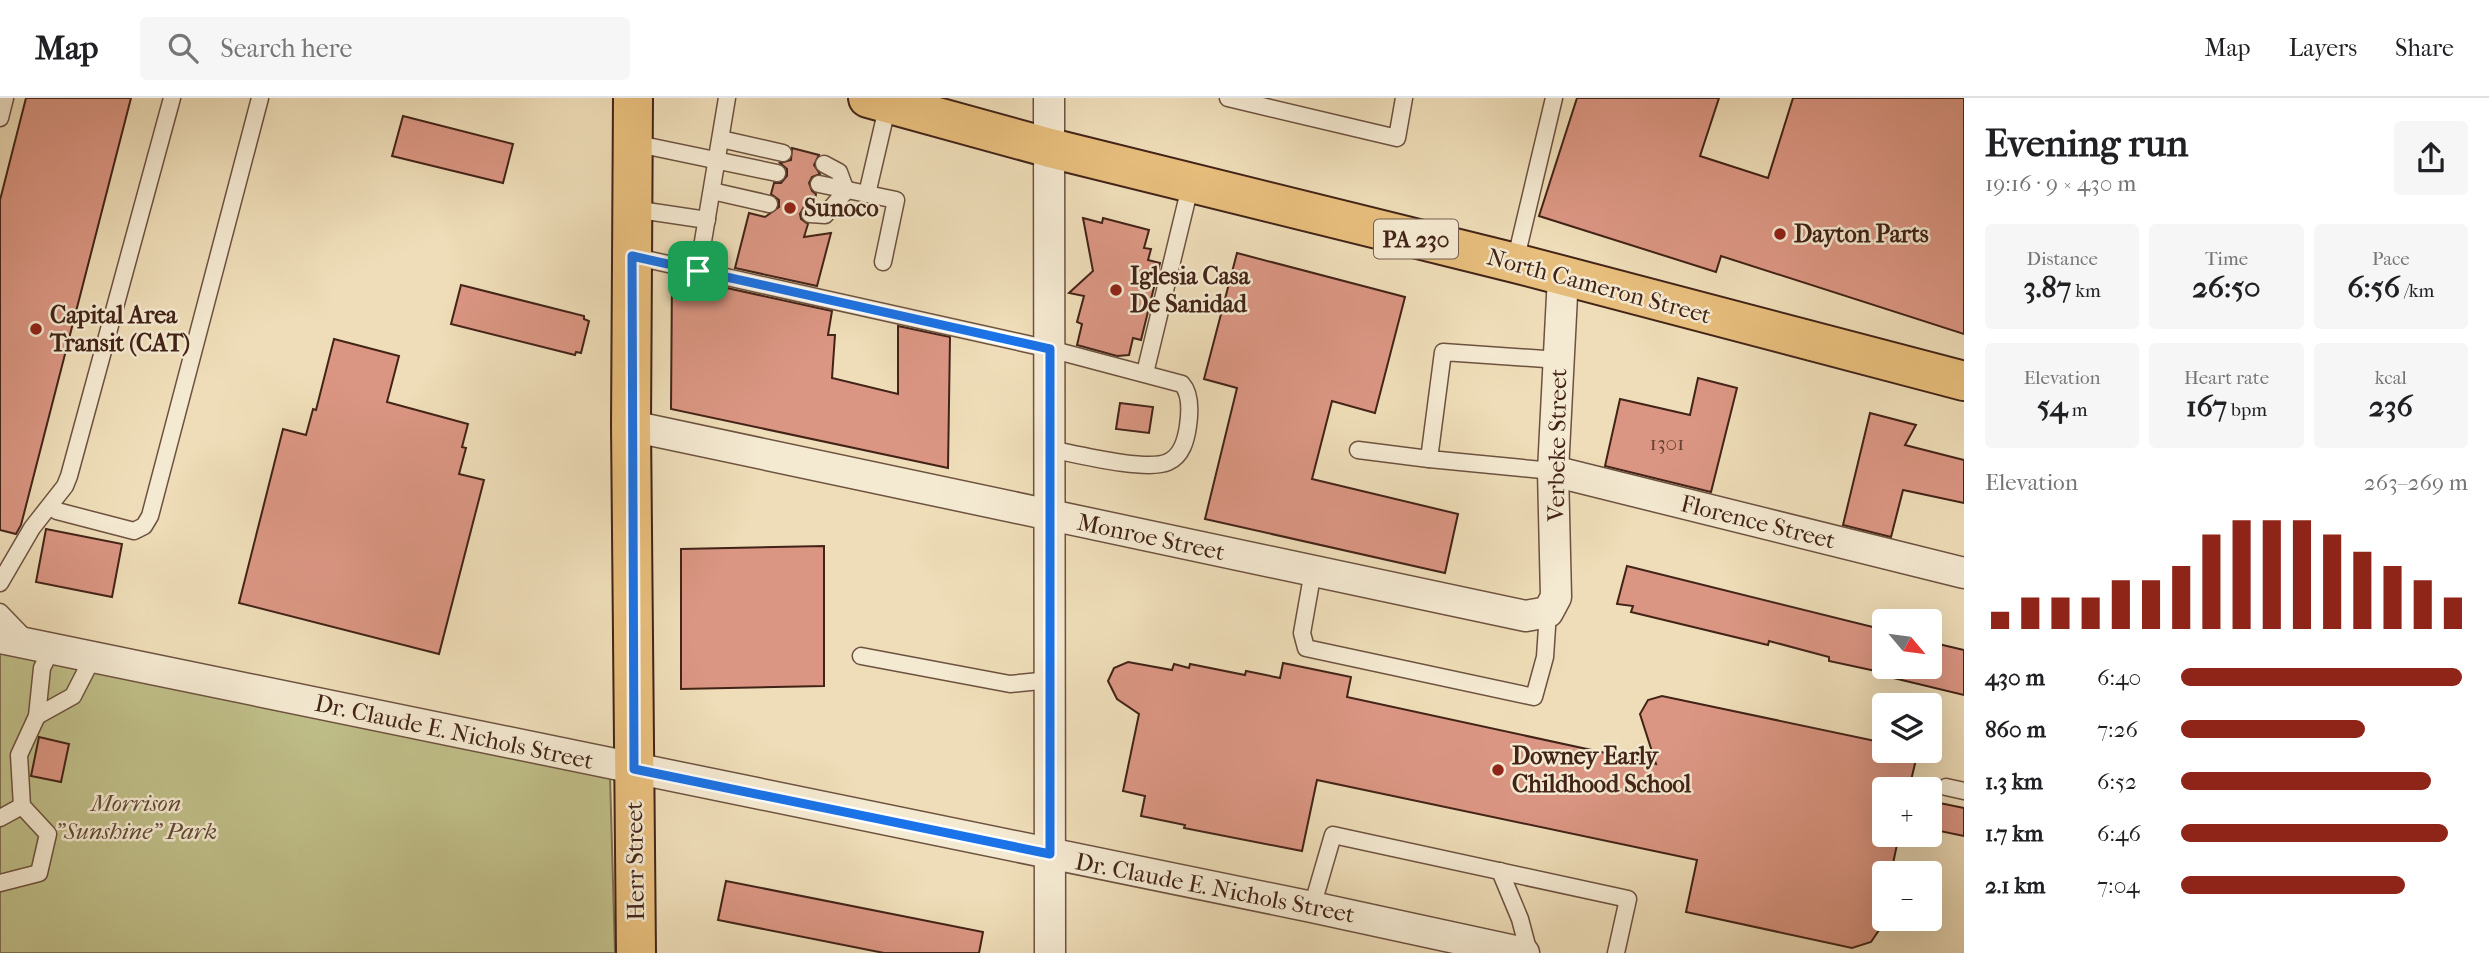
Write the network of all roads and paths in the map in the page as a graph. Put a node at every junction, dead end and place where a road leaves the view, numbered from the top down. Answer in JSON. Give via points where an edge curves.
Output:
{"nodes":[{"id":1,"x":5,"y":98,"type":"edge"},
{"id":2,"x":172,"y":98,"type":"edge"},
{"id":3,"x":260,"y":98,"type":"edge"},
{"id":4,"x":633,"y":98,"type":"edge"},
{"id":5,"x":727,"y":98,"type":"edge"},
{"id":6,"x":1049,"y":98,"type":"edge"},
{"id":7,"x":1228,"y":98,"type":"edge"},
{"id":8,"x":1404,"y":98,"type":"edge"},
{"id":9,"x":1554,"y":98,"type":"edge"},
{"id":10,"x":878,"y":101,"type":"edge"},
{"id":11,"x":0,"y":118,"type":"edge"},
{"id":12,"x":721,"y":139,"type":"junction"},
{"id":13,"x":633,"y":143,"type":"junction"},
{"id":14,"x":1050,"y":148,"type":"junction"},
{"id":15,"x":783,"y":153,"type":"dead end"},
{"id":16,"x":718,"y":159,"type":"junction"},
{"id":17,"x":824,"y":164,"type":"dead end"},
{"id":18,"x":777,"y":173,"type":"dead end"},
{"id":19,"x":1191,"y":183,"type":"junction"},
{"id":20,"x":819,"y":184,"type":"dead end"},
{"id":21,"x":712,"y":191,"type":"junction"},
{"id":22,"x":846,"y":191,"type":"junction"},
{"id":23,"x":867,"y":194,"type":"junction"},
{"id":24,"x":769,"y":204,"type":"dead end"},
{"id":25,"x":633,"y":209,"type":"junction"},
{"id":26,"x":810,"y":214,"type":"dead end"},
{"id":27,"x":707,"y":220,"type":"junction"},
{"id":28,"x":632,"y":256,"type":"junction"},
{"id":29,"x":883,"y":261,"type":"dead end"},
{"id":30,"x":1515,"y":263,"type":"junction"},
{"id":31,"x":698,"y":271,"type":"junction"},
{"id":32,"x":1563,"y":276,"type":"junction"},
{"id":33,"x":1050,"y":349,"type":"junction"},
{"id":34,"x":1559,"y":360,"type":"junction"},
{"id":35,"x":1145,"y":373,"type":"junction"},
{"id":36,"x":1964,"y":381,"type":"edge"},
{"id":37,"x":631,"y":426,"type":"junction"},
{"id":38,"x":1050,"y":449,"type":"junction"},
{"id":39,"x":1358,"y":450,"type":"dead end"},
{"id":40,"x":1429,"y":459,"type":"junction"},
{"id":41,"x":1553,"y":471,"type":"junction"},
{"id":42,"x":51,"y":505,"type":"junction"},
{"id":43,"x":1050,"y":515,"type":"junction"},
{"id":44,"x":1313,"y":571,"type":"junction"},
{"id":45,"x":1964,"y":573,"type":"edge"},
{"id":46,"x":0,"y":583,"type":"edge"},
{"id":47,"x":0,"y":612,"type":"edge"},
{"id":48,"x":1548,"y":612,"type":"junction"},
{"id":49,"x":0,"y":638,"type":"edge"},
{"id":50,"x":42,"y":646,"type":"junction"},
{"id":51,"x":861,"y":656,"type":"dead end"},
{"id":52,"x":93,"y":657,"type":"junction"},
{"id":53,"x":1050,"y":680,"type":"junction"},
{"id":54,"x":37,"y":716,"type":"junction"},
{"id":55,"x":634,"y":769,"type":"junction"},
{"id":56,"x":1946,"y":787,"type":"dead end"},
{"id":57,"x":1964,"y":792,"type":"edge"},
{"id":58,"x":22,"y":806,"type":"junction"},
{"id":59,"x":0,"y":818,"type":"edge"},
{"id":60,"x":1050,"y":854,"type":"junction"},
{"id":61,"x":1500,"y":872,"type":"junction"},
{"id":62,"x":0,"y":883,"type":"edge"},
{"id":63,"x":1312,"y":907,"type":"junction"},
{"id":64,"x":636,"y":953,"type":"edge"},
{"id":65,"x":1049,"y":953,"type":"edge"},
{"id":66,"x":1527,"y":953,"type":"edge"},
{"id":67,"x":1616,"y":953,"type":"edge"}],
"edges":[{"from":1,"to":11,"type":"lane"},
{"from":2,"to":42,"type":"lane","via":[[69,476]]},
{"from":3,"to":42,"type":"lane","via":[[145,526],[134,531],[57,511]]},
{"from":4,"to":13,"type":"main road","name":"Herr Street"},
{"from":5,"to":12,"type":"lane"},
{"from":6,"to":14,"type":"street"},
{"from":7,"to":8,"type":"lane","via":[[1397,138]]},
{"from":9,"to":30,"type":"lane"},
{"from":10,"to":14,"type":"main road","name":"North Cameron Street","number":"PA 230"},
{"from":10,"to":23,"type":"lane"},
{"from":12,"to":15,"type":"lane"},
{"from":12,"to":16,"type":"lane"},
{"from":13,"to":16,"type":"lane"},
{"from":13,"to":25,"type":"main road","name":"Herr Street"},
{"from":14,"to":19,"type":"main road","name":"North Cameron Street","number":"PA 230"},
{"from":14,"to":33,"type":"street"},
{"from":16,"to":18,"type":"lane"},
{"from":16,"to":21,"type":"lane"},
{"from":17,"to":22,"type":"lane","via":[[839,172]]},
{"from":19,"to":30,"type":"main road","name":"North Cameron Street","number":"PA 230"},
{"from":19,"to":35,"type":"lane"},
{"from":20,"to":22,"type":"lane"},
{"from":21,"to":24,"type":"lane"},
{"from":21,"to":27,"type":"lane"},
{"from":22,"to":23,"type":"lane"},
{"from":22,"to":26,"type":"lane","via":[[825,215]]},
{"from":23,"to":29,"type":"lane","via":[[897,200]]},
{"from":25,"to":27,"type":"lane"},
{"from":25,"to":28,"type":"main road","name":"Herr Street"},
{"from":27,"to":31,"type":"lane"},
{"from":28,"to":31,"type":"lane"},
{"from":28,"to":37,"type":"main road","name":"Herr Street"},
{"from":30,"to":32,"type":"main road","name":"North Cameron Street","number":"PA 230"},
{"from":31,"to":33,"type":"lane"},
{"from":32,"to":34,"type":"street","name":"Verbeke Street"},
{"from":32,"to":36,"type":"main road","name":"North Cameron Street","number":"PA 230"},
{"from":33,"to":35,"type":"lane"},
{"from":33,"to":38,"type":"street"},
{"from":34,"to":40,"type":"lane","via":[[1443,352]]},
{"from":34,"to":41,"type":"street","name":"Verbeke Street"},
{"from":35,"to":38,"type":"lane","via":[[1186,389],[1188,428],[1182,450],[1170,462],[1151,467]]},
{"from":37,"to":43,"type":"street","name":"Monroe Street"},
{"from":37,"to":55,"type":"main road","name":"Herr Street"},
{"from":38,"to":43,"type":"street"},
{"from":39,"to":40,"type":"lane"},
{"from":40,"to":41,"type":"lane"},
{"from":41,"to":45,"type":"street","name":"Florence Street"},
{"from":41,"to":48,"type":"street","name":"Verbeke Street","via":[[1556,597]]},
{"from":42,"to":46,"type":"lane"},
{"from":43,"to":44,"type":"street","name":"Monroe Street"},
{"from":43,"to":53,"type":"street"},
{"from":44,"to":48,"type":"street","name":"Monroe Street","via":[[1526,616]]},
{"from":44,"to":48,"type":"lane","via":[[1302,634],[1306,648],[1534,697],[1545,657]]},
{"from":47,"to":50,"type":"lane"},
{"from":49,"to":50,"type":"street","name":"Dr. Claude E. Nichols Street"},
{"from":50,"to":52,"type":"street","name":"Dr. Claude E. Nichols Street"},
{"from":50,"to":54,"type":"lane"},
{"from":51,"to":53,"type":"lane","via":[[1010,684]]},
{"from":52,"to":54,"type":"lane","via":[[73,696]]},
{"from":52,"to":55,"type":"street","name":"Dr. Claude E. Nichols Street"},
{"from":53,"to":60,"type":"street"},
{"from":54,"to":58,"type":"lane","via":[[19,755]]},
{"from":55,"to":60,"type":"street","name":"Dr. Claude E. Nichols Street"},
{"from":55,"to":64,"type":"main road","name":"Herr Street"},
{"from":56,"to":57,"type":"lane"},
{"from":58,"to":59,"type":"lane"},
{"from":58,"to":62,"type":"lane","via":[[48,834],[39,873]]},
{"from":60,"to":63,"type":"street","name":"Dr. Claude E. Nichols Street"},
{"from":60,"to":65,"type":"street"},
{"from":61,"to":63,"type":"lane","via":[[1333,835]]},
{"from":61,"to":66,"type":"lane","via":[[1520,919]]},
{"from":61,"to":67,"type":"lane","via":[[1628,899]]},
{"from":63,"to":66,"type":"street","name":"Dr. Claude E. Nichols Street"}]}
